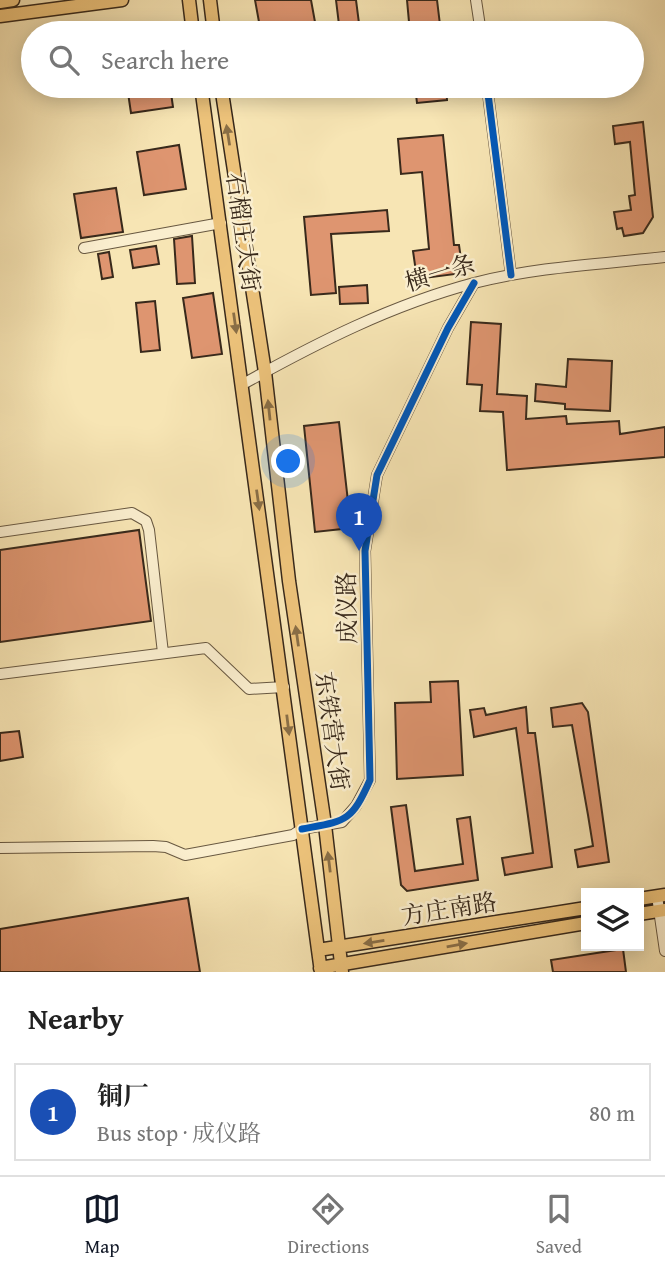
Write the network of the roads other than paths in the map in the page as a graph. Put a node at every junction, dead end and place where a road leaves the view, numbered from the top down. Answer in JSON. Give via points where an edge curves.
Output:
{"nodes":[{"id":1,"x":13,"y":0,"type":"edge"},
{"id":2,"x":122,"y":0,"type":"edge"},
{"id":3,"x":189,"y":0,"type":"edge"},
{"id":4,"x":210,"y":0,"type":"edge"},
{"id":5,"x":476,"y":0,"type":"edge"},
{"id":6,"x":0,"y":2,"type":"edge"},
{"id":7,"x":0,"y":16,"type":"edge"},
{"id":8,"x":192,"y":21,"type":"edge"},
{"id":9,"x":213,"y":21,"type":"edge"},
{"id":10,"x":479,"y":21,"type":"edge"},
{"id":11,"x":203,"y":98,"type":"edge"},
{"id":12,"x":223,"y":98,"type":"edge"},
{"id":13,"x":489,"y":98,"type":"edge"},
{"id":14,"x":221,"y":223,"type":"junction"},
{"id":15,"x":84,"y":248,"type":"dead end"},
{"id":16,"x":665,"y":257,"type":"edge"},
{"id":17,"x":511,"y":275,"type":"junction"},
{"id":18,"x":474,"y":283,"type":"junction"},
{"id":19,"x":265,"y":372,"type":"junction"},
{"id":20,"x":243,"y":384,"type":"junction"},
{"id":21,"x":0,"y":532,"type":"edge"},
{"id":22,"x":163,"y":653,"type":"junction"},
{"id":23,"x":0,"y":674,"type":"edge"},
{"id":24,"x":284,"y":687,"type":"junction"},
{"id":25,"x":325,"y":825,"type":"junction"},
{"id":26,"x":302,"y":829,"type":"junction"},
{"id":27,"x":0,"y":848,"type":"edge"},
{"id":28,"x":661,"y":896,"type":"edge"},
{"id":29,"x":581,"y":909,"type":"edge"},
{"id":30,"x":662,"y":910,"type":"edge"},
{"id":31,"x":644,"y":913,"type":"edge"},
{"id":32,"x":581,"y":924,"type":"edge"},
{"id":33,"x":339,"y":947,"type":"junction"},
{"id":34,"x":318,"y":950,"type":"junction"},
{"id":35,"x":665,"y":951,"type":"edge"},
{"id":36,"x":342,"y":968,"type":"edge"},
{"id":37,"x":321,"y":970,"type":"edge"}],
"edges":[{"from":1,"to":6,"type":"main road"},
{"from":2,"to":7,"type":"main road"},
{"from":3,"to":8,"type":"main road"},
{"from":4,"to":9,"type":"main road"},
{"from":5,"to":10,"type":"street"},
{"from":11,"to":14,"type":"main road","name":"石榴庄大街"},
{"from":19,"to":12,"type":"main road","name":"石榴庄大街","one_way":true},
{"from":13,"to":17,"type":"street"},
{"from":14,"to":15,"type":"street"},
{"from":14,"to":20,"type":"main road","name":"石榴庄大街","one_way":true},
{"from":16,"to":17,"type":"street","name":"横一条"},
{"from":17,"to":18,"type":"street","name":"横一条"},
{"from":18,"to":19,"type":"street","name":"横一条","via":[[363,321]]},
{"from":18,"to":25,"type":"street","name":"成仪路","via":[[377,475],[365,551],[370,780],[349,815],[342,822]]},
{"from":19,"to":20,"type":"street","name":"横一条"},
{"from":25,"to":19,"type":"main road","name":"东铁营大街","one_way":true,"via":[[289,581]]},
{"from":20,"to":24,"type":"main road","name":"东铁营大街","one_way":true},
{"from":21,"to":22,"type":"street","via":[[132,513],[140,516],[149,530]]},
{"from":22,"to":23,"type":"street"},
{"from":22,"to":24,"type":"street","via":[[206,648],[248,689]]},
{"from":24,"to":26,"type":"main road","name":"东铁营大街","one_way":true},
{"from":25,"to":26,"type":"street","name":"成仪路"},
{"from":33,"to":25,"type":"main road","name":"东铁营大街","one_way":true},
{"from":26,"to":27,"type":"street","name":"成仪路","via":[[293,835],[185,855],[153,846]]},
{"from":26,"to":34,"type":"main road","name":"东铁营大街"},
{"from":28,"to":30,"type":"street"},
{"from":29,"to":33,"type":"main road","name":"方庄南路","one_way":true},
{"from":30,"to":31,"type":"main road"},
{"from":30,"to":35,"type":"street"},
{"from":36,"to":32,"type":"main road","name":"方庄南路","one_way":true},
{"from":33,"to":34,"type":"main road","name":"方庄南路"},
{"from":33,"to":36,"type":"main road","name":"东铁营大街"},
{"from":34,"to":37,"type":"main road","name":"东铁营大街"},
{"from":36,"to":37,"type":"main road","name":"方庄南路"}]}
